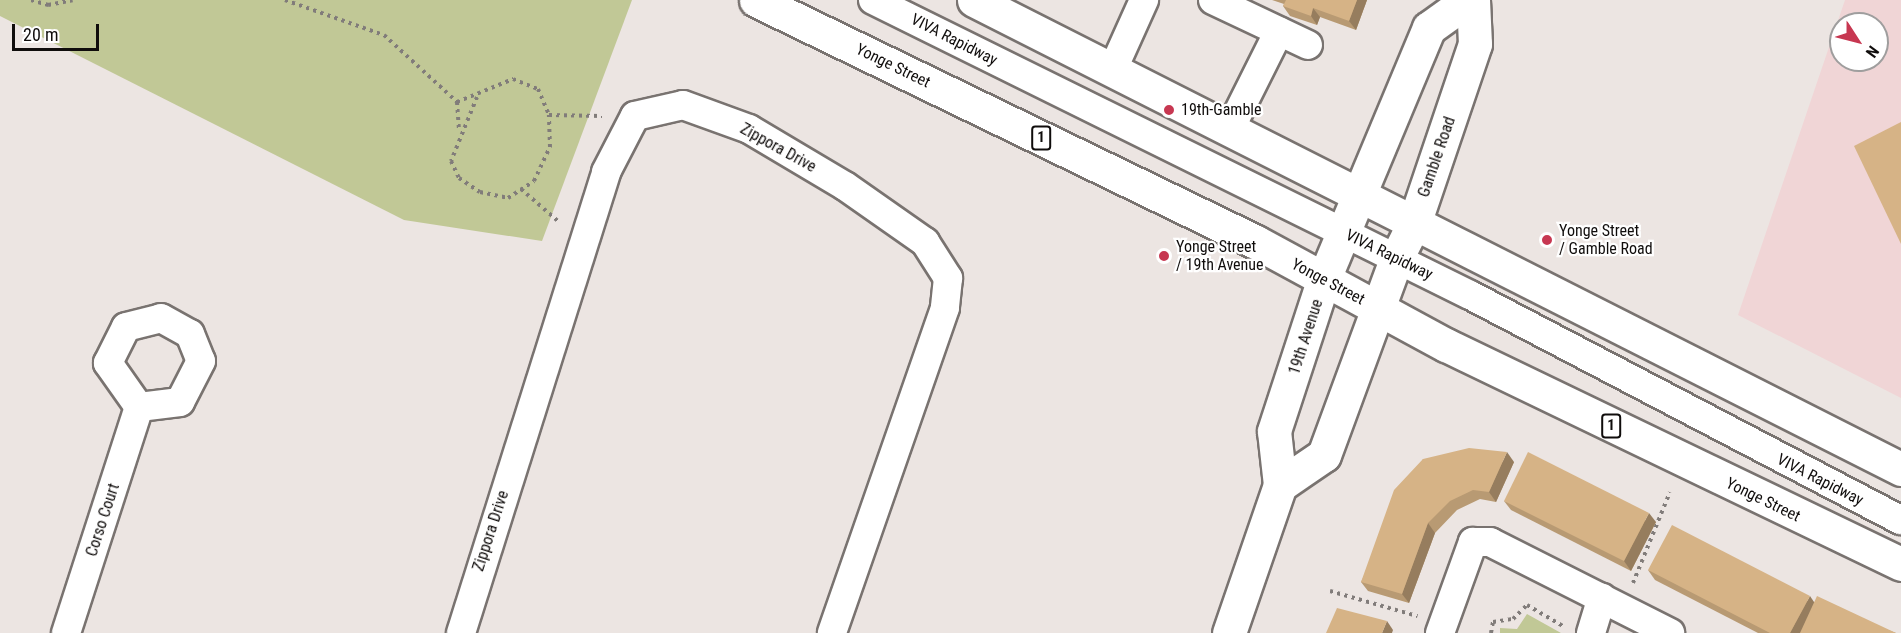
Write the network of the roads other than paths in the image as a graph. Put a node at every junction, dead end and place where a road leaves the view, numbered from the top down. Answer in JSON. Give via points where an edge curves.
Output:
{"nodes":[{"id":1,"x":756,"y":0,"type":"edge"},
{"id":2,"x":873,"y":0,"type":"edge"},
{"id":3,"x":974,"y":0,"type":"edge"},
{"id":4,"x":1144,"y":0,"type":"edge"},
{"id":5,"x":1213,"y":0,"type":"edge"},
{"id":6,"x":1468,"y":0,"type":"edge"},
{"id":7,"x":1473,"y":0,"type":"edge"},
{"id":8,"x":1279,"y":32,"type":"junction"},
{"id":9,"x":1308,"y":45,"type":"dead end"},
{"id":10,"x":1113,"y":69,"type":"junction"},
{"id":11,"x":1231,"y":127,"type":"junction"},
{"id":12,"x":1361,"y":194,"type":"junction"},
{"id":13,"x":1415,"y":221,"type":"junction"},
{"id":14,"x":1343,"y":232,"type":"junction"},
{"id":15,"x":1396,"y":259,"type":"junction"},
{"id":16,"x":1323,"y":281,"type":"junction"},
{"id":17,"x":1377,"y":309,"type":"junction"},
{"id":18,"x":139,"y":407,"type":"dead end"},
{"id":19,"x":1901,"y":469,"type":"edge"},
{"id":20,"x":1280,"y":485,"type":"junction"},
{"id":21,"x":1901,"y":520,"type":"edge"},
{"id":22,"x":1901,"y":564,"type":"edge"},
{"id":23,"x":1612,"y":604,"type":"junction"},
{"id":24,"x":1441,"y":628,"type":"edge"},
{"id":25,"x":66,"y":633,"type":"edge"},
{"id":26,"x":461,"y":633,"type":"edge"},
{"id":27,"x":832,"y":633,"type":"edge"},
{"id":28,"x":1229,"y":633,"type":"edge"},
{"id":29,"x":1591,"y":633,"type":"edge"},
{"id":30,"x":1670,"y":633,"type":"edge"}],
"edges":[{"from":1,"to":16,"type":"main road","name":"Yonge Street","number":"1","via":[[1256,242]]},
{"from":2,"to":14,"type":"street","name":"VIVA Rapidway"},
{"from":3,"to":10,"type":"main road"},
{"from":4,"to":10,"type":"street"},
{"from":5,"to":8,"type":"street"},
{"from":6,"to":12,"type":"main road","via":[[1429,28]]},
{"from":7,"to":13,"type":"main road","name":"Gamble Road","via":[[1475,44]]},
{"from":8,"to":9,"type":"street"},
{"from":8,"to":11,"type":"street"},
{"from":10,"to":11,"type":"main road"},
{"from":11,"to":12,"type":"main road"},
{"from":12,"to":13,"type":"main road"},
{"from":12,"to":14,"type":"main road","name":"19th Avenue"},
{"from":13,"to":15,"type":"main road","name":"Gamble Road"},
{"from":13,"to":19,"type":"main road","via":[[1737,390]]},
{"from":14,"to":15,"type":"street","name":"VIVA Rapidway"},
{"from":14,"to":16,"type":"main road","name":"19th Avenue"},
{"from":15,"to":17,"type":"main road","name":"Gamble Road"},
{"from":15,"to":21,"type":"street","name":"VIVA Rapidway"},
{"from":16,"to":17,"type":"main road","name":"Yonge Street","number":"1"},
{"from":16,"to":20,"type":"main road","name":"19th Avenue","via":[[1274,431]]},
{"from":17,"to":20,"type":"main road","via":[[1324,455]]},
{"from":17,"to":22,"type":"main road","name":"Yonge Street","number":"1"},
{"from":18,"to":25,"type":"street","name":"Corso Court"},
{"from":20,"to":28,"type":"main road","name":"19th Avenue"},
{"from":23,"to":24,"type":"street","via":[[1490,542],[1473,542]]},
{"from":23,"to":29,"type":"street"},
{"from":23,"to":30,"type":"street"},
{"from":26,"to":27,"type":"street","name":"Zippora Drive","via":[[606,172],[635,116],[683,105],[749,129],[925,242],[948,278],[945,308]]}]}
